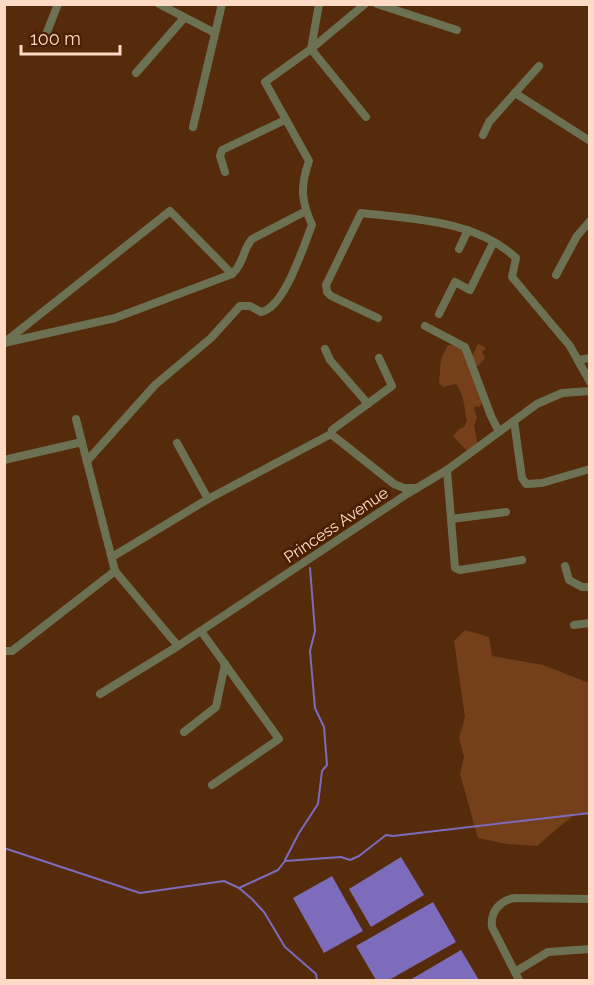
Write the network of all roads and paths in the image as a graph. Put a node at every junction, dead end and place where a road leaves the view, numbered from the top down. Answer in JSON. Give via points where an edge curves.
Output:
{"nodes":[{"id":1,"x":58,"y":4,"type":"edge"},
{"id":2,"x":159,"y":4,"type":"edge"},
{"id":3,"x":222,"y":4,"type":"edge"},
{"id":4,"x":319,"y":4,"type":"edge"},
{"id":5,"x":365,"y":4,"type":"edge"},
{"id":6,"x":378,"y":4,"type":"edge"},
{"id":7,"x":184,"y":18,"type":"junction"},
{"id":8,"x":457,"y":30,"type":"dead end"},
{"id":9,"x":47,"y":32,"type":"dead end"},
{"id":10,"x":215,"y":33,"type":"junction"},
{"id":11,"x":311,"y":49,"type":"junction"},
{"id":12,"x":539,"y":66,"type":"dead end"},
{"id":13,"x":136,"y":73,"type":"dead end"},
{"id":14,"x":515,"y":93,"type":"junction"},
{"id":15,"x":366,"y":117,"type":"dead end"},
{"id":16,"x":285,"y":120,"type":"junction"},
{"id":17,"x":193,"y":127,"type":"dead end"},
{"id":18,"x":483,"y":135,"type":"dead end"},
{"id":19,"x":590,"y":141,"type":"edge"},
{"id":20,"x":225,"y":172,"type":"dead end"},
{"id":21,"x":306,"y":210,"type":"junction"},
{"id":22,"x":590,"y":221,"type":"edge"},
{"id":23,"x":468,"y":230,"type":"junction"},
{"id":24,"x":493,"y":243,"type":"junction"},
{"id":25,"x":459,"y":249,"type":"dead end"},
{"id":26,"x":232,"y":274,"type":"junction"},
{"id":27,"x":556,"y":275,"type":"dead end"},
{"id":28,"x":439,"y":314,"type":"dead end"},
{"id":29,"x":378,"y":318,"type":"dead end"},
{"id":30,"x":425,"y":326,"type":"dead end"},
{"id":31,"x":4,"y":343,"type":"edge"},
{"id":32,"x":325,"y":349,"type":"dead end"},
{"id":33,"x":379,"y":358,"type":"dead end"},
{"id":34,"x":590,"y":358,"type":"edge"},
{"id":35,"x":578,"y":360,"type":"junction"},
{"id":36,"x":590,"y":382,"type":"edge"},
{"id":37,"x":590,"y":391,"type":"edge"},
{"id":38,"x":368,"y":404,"type":"junction"},
{"id":39,"x":76,"y":419,"type":"dead end"},
{"id":40,"x":514,"y":421,"type":"junction"},
{"id":41,"x":499,"y":432,"type":"junction"},
{"id":42,"x":332,"y":434,"type":"junction"},
{"id":43,"x":82,"y":442,"type":"junction"},
{"id":44,"x":177,"y":443,"type":"dead end"},
{"id":45,"x":4,"y":460,"type":"edge"},
{"id":46,"x":87,"y":461,"type":"junction"},
{"id":47,"x":590,"y":469,"type":"edge"},
{"id":48,"x":447,"y":470,"type":"junction"},
{"id":49,"x":416,"y":488,"type":"junction"},
{"id":50,"x":208,"y":499,"type":"junction"},
{"id":51,"x":506,"y":512,"type":"dead end"},
{"id":52,"x":451,"y":519,"type":"junction"},
{"id":53,"x":112,"y":557,"type":"junction"},
{"id":54,"x":522,"y":560,"type":"dead end"},
{"id":55,"x":565,"y":566,"type":"dead end"},
{"id":56,"x":115,"y":571,"type":"junction"},
{"id":57,"x":590,"y":587,"type":"edge"},
{"id":58,"x":590,"y":623,"type":"edge"},
{"id":59,"x":574,"y":625,"type":"dead end"},
{"id":60,"x":201,"y":631,"type":"junction"},
{"id":61,"x":178,"y":646,"type":"junction"},
{"id":62,"x":5,"y":652,"type":"edge"},
{"id":63,"x":225,"y":664,"type":"junction"},
{"id":64,"x":100,"y":694,"type":"dead end"},
{"id":65,"x":184,"y":732,"type":"dead end"},
{"id":66,"x":212,"y":785,"type":"dead end"},
{"id":67,"x":590,"y":899,"type":"edge"},
{"id":68,"x":590,"y":949,"type":"edge"},
{"id":69,"x":515,"y":972,"type":"junction"},
{"id":70,"x":519,"y":981,"type":"edge"}],
"edges":[{"from":1,"to":9,"type":"street"},
{"from":2,"to":7,"type":"street"},
{"from":3,"to":10,"type":"street"},
{"from":4,"to":11,"type":"street"},
{"from":5,"to":11,"type":"street"},
{"from":6,"to":8,"type":"street"},
{"from":7,"to":10,"type":"street"},
{"from":7,"to":13,"type":"street"},
{"from":10,"to":17,"type":"street"},
{"from":11,"to":15,"type":"street"},
{"from":11,"to":16,"type":"street","via":[[265,82]]},
{"from":12,"to":14,"type":"street"},
{"from":14,"to":18,"type":"street","via":[[489,122]]},
{"from":14,"to":19,"type":"street"},
{"from":16,"to":20,"type":"street","via":[[222,150]]},
{"from":16,"to":21,"type":"street","via":[[309,161],[302,190]]},
{"from":21,"to":26,"type":"street","via":[[252,239],[240,267]]},
{"from":21,"to":46,"type":"street","via":[[312,225],[282,295],[268,311],[240,306],[211,338],[155,385]]},
{"from":22,"to":27,"type":"street","via":[[577,236]]},
{"from":23,"to":24,"type":"street"},
{"from":23,"to":25,"type":"street"},
{"from":23,"to":29,"type":"street","via":[[442,222],[361,213],[326,285],[327,292]]},
{"from":24,"to":28,"type":"street","via":[[470,290],[455,282]]},
{"from":24,"to":35,"type":"street","via":[[516,258],[512,277],[517,286],[559,332]]},
{"from":26,"to":31,"type":"street","via":[[115,318]]},
{"from":26,"to":31,"type":"street","via":[[170,211]]},
{"from":30,"to":41,"type":"street","via":[[465,347]]},
{"from":32,"to":38,"type":"street"},
{"from":33,"to":38,"type":"street","via":[[392,386]]},
{"from":34,"to":35,"type":"street"},
{"from":35,"to":36,"type":"street"},
{"from":37,"to":40,"type":"street","name":"Princess Avenue","via":[[551,396]]},
{"from":38,"to":42,"type":"street","via":[[332,430]]},
{"from":39,"to":43,"type":"street"},
{"from":40,"to":41,"type":"street","name":"Princess Avenue"},
{"from":40,"to":47,"type":"street","via":[[526,484]]},
{"from":41,"to":48,"type":"street","name":"Princess Avenue"},
{"from":42,"to":49,"type":"street","via":[[394,484]]},
{"from":42,"to":50,"type":"street"},
{"from":43,"to":45,"type":"street"},
{"from":43,"to":46,"type":"street"},
{"from":44,"to":50,"type":"street"},
{"from":46,"to":53,"type":"street"},
{"from":48,"to":49,"type":"street","name":"Princess Avenue"},
{"from":48,"to":52,"type":"street"},
{"from":49,"to":60,"type":"street","name":"Princess Avenue"},
{"from":50,"to":53,"type":"street"},
{"from":51,"to":52,"type":"street"},
{"from":52,"to":54,"type":"street","via":[[457,569]]},
{"from":53,"to":56,"type":"street"},
{"from":55,"to":57,"type":"street","via":[[569,580]]},
{"from":56,"to":61,"type":"street"},
{"from":56,"to":62,"type":"street","via":[[12,651]]},
{"from":58,"to":59,"type":"street"},
{"from":60,"to":61,"type":"street","name":"Princess Avenue"},
{"from":60,"to":63,"type":"street"},
{"from":61,"to":64,"type":"street","name":"Princess Avenue"},
{"from":63,"to":65,"type":"street","via":[[216,707]]},
{"from":63,"to":66,"type":"street","via":[[279,740]]},
{"from":67,"to":69,"type":"street","via":[[504,901],[491,922]]},
{"from":68,"to":69,"type":"street","via":[[548,952]]},
{"from":69,"to":70,"type":"street"}]}
